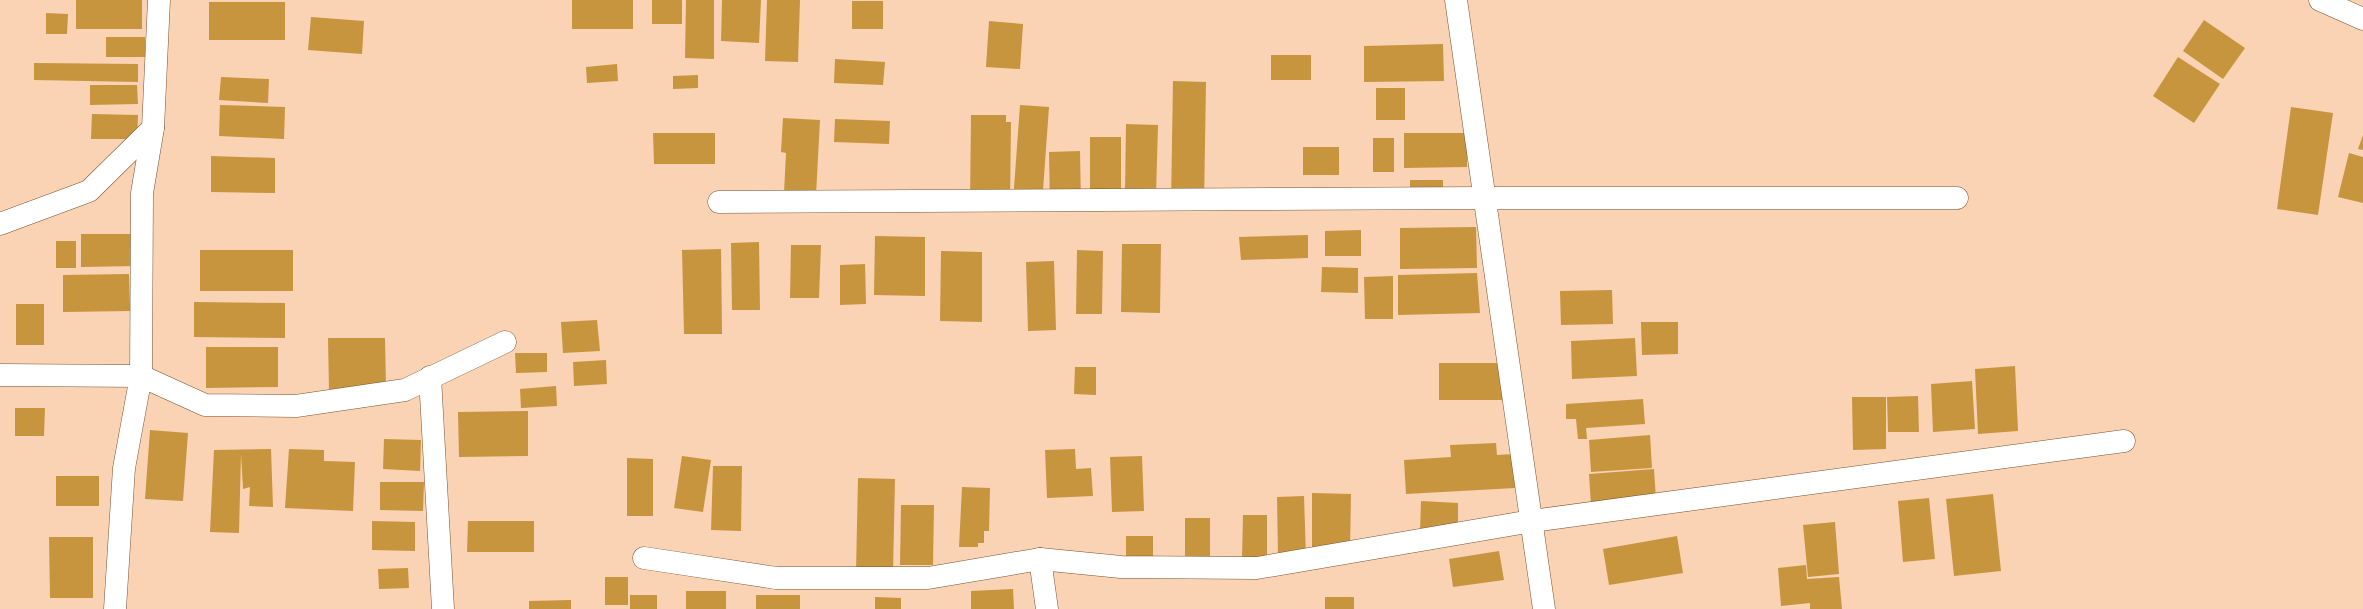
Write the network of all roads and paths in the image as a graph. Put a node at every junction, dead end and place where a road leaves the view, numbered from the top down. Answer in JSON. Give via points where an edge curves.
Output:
{"nodes":[{"id":1,"x":159,"y":0,"type":"edge"},
{"id":2,"x":1456,"y":0,"type":"edge"},
{"id":3,"x":2320,"y":0,"type":"edge"},
{"id":4,"x":2363,"y":19,"type":"edge"},
{"id":5,"x":154,"y":128,"type":"junction"},
{"id":6,"x":1485,"y":198,"type":"junction"},
{"id":7,"x":1957,"y":198,"type":"dead end"},
{"id":8,"x":719,"y":202,"type":"dead end"},
{"id":9,"x":0,"y":224,"type":"edge"},
{"id":10,"x":505,"y":342,"type":"dead end"},
{"id":11,"x":0,"y":375,"type":"edge"},
{"id":12,"x":141,"y":376,"type":"junction"},
{"id":13,"x":430,"y":378,"type":"junction"},
{"id":14,"x":2124,"y":441,"type":"dead end"},
{"id":15,"x":1532,"y":521,"type":"junction"},
{"id":16,"x":644,"y":558,"type":"dead end"},
{"id":17,"x":1040,"y":559,"type":"junction"},
{"id":18,"x":115,"y":609,"type":"edge"},
{"id":19,"x":443,"y":609,"type":"edge"},
{"id":20,"x":1047,"y":609,"type":"edge"},
{"id":21,"x":1544,"y":609,"type":"edge"}],
"edges":[{"from":1,"to":5,"type":"street"},
{"from":2,"to":6,"type":"street"},
{"from":3,"to":4,"type":"street"},
{"from":5,"to":9,"type":"street","via":[[88,191]]},
{"from":5,"to":12,"type":"street","via":[[142,193]]},
{"from":6,"to":7,"type":"street"},
{"from":6,"to":8,"type":"street"},
{"from":6,"to":15,"type":"street"},
{"from":10,"to":13,"type":"street"},
{"from":11,"to":12,"type":"street"},
{"from":12,"to":13,"type":"street","via":[[205,405],[296,406],[405,390]]},
{"from":12,"to":18,"type":"street","via":[[124,468]]},
{"from":13,"to":19,"type":"street"},
{"from":14,"to":15,"type":"street"},
{"from":15,"to":17,"type":"street","via":[[1256,568],[1121,567]]},
{"from":15,"to":21,"type":"street"},
{"from":16,"to":17,"type":"street","via":[[776,578],[928,578]]},
{"from":17,"to":20,"type":"street"}]}
